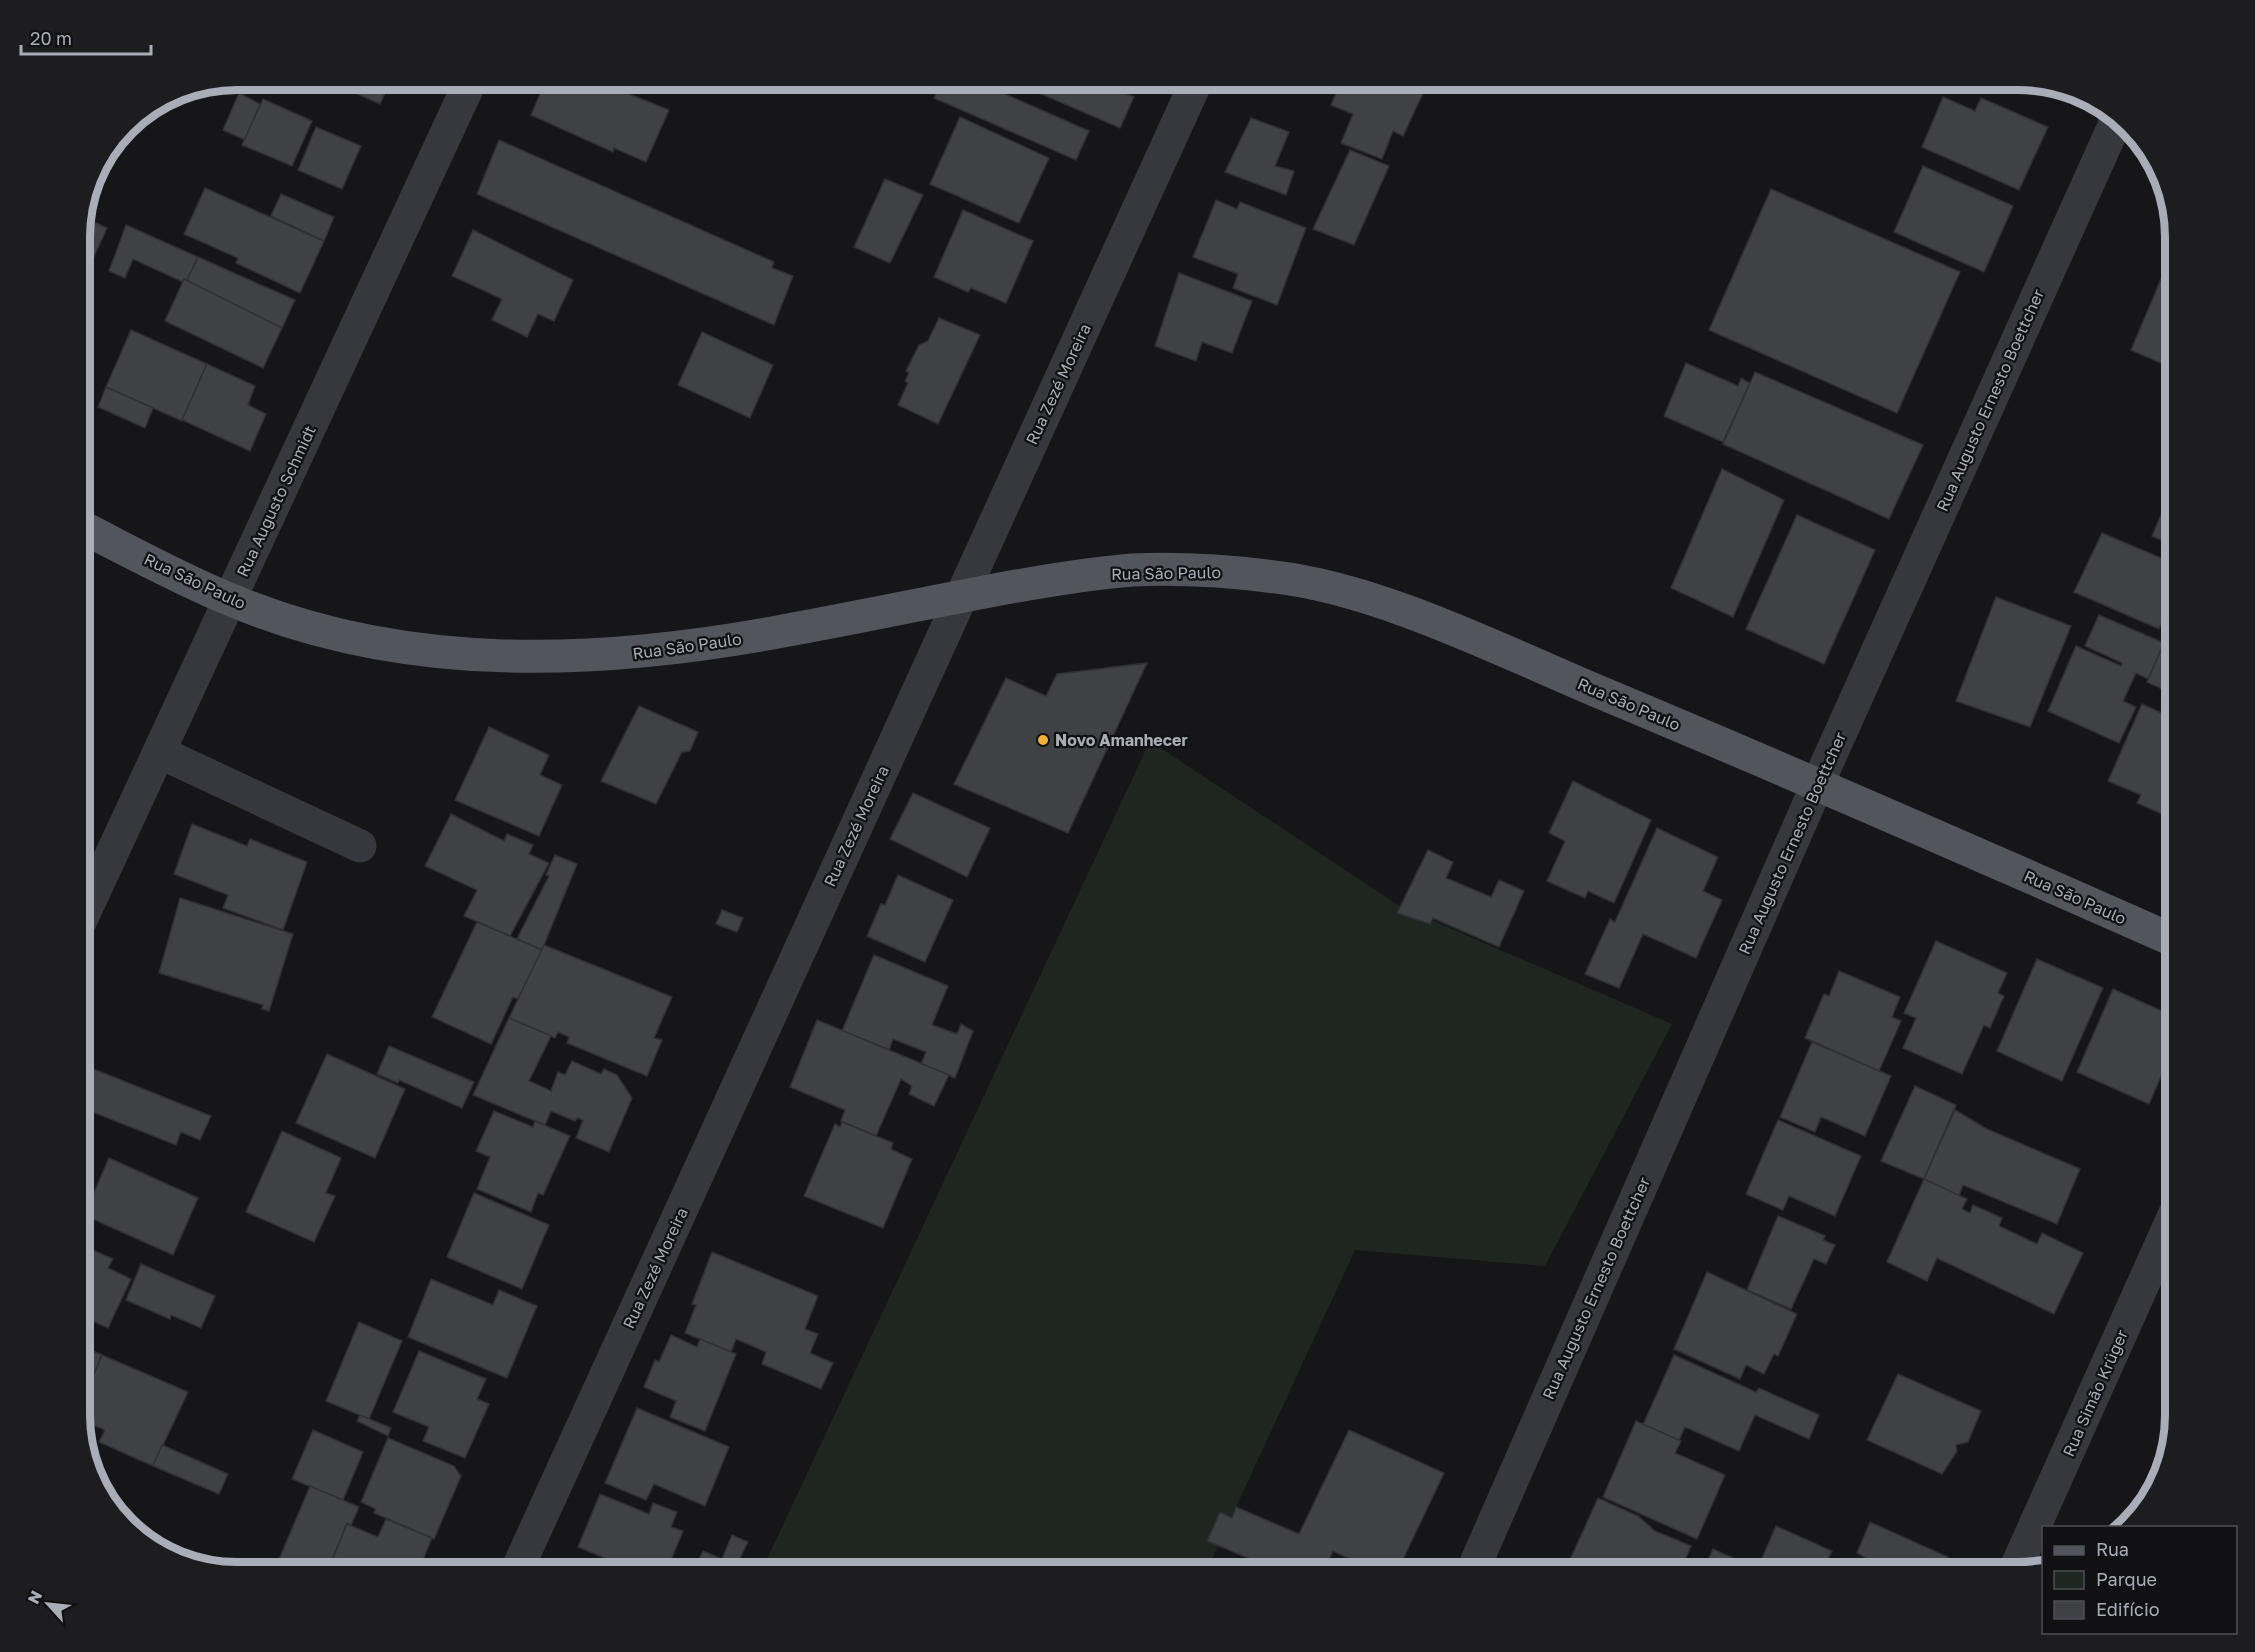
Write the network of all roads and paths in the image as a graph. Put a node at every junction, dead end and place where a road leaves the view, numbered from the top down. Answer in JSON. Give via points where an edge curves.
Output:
{"nodes":[{"id":1,"x":466,"y":90,"type":"edge"},
{"id":2,"x":1192,"y":90,"type":"edge"},
{"id":3,"x":2114,"y":126,"type":"edge"},
{"id":4,"x":90,"y":531,"type":"edge"},
{"id":5,"x":961,"y":596,"type":"junction"},
{"id":6,"x":230,"y":600,"type":"junction"},
{"id":7,"x":159,"y":752,"type":"junction"},
{"id":8,"x":1818,"y":783,"type":"junction"},
{"id":9,"x":360,"y":846,"type":"dead end"},
{"id":10,"x":90,"y":900,"type":"edge"},
{"id":11,"x":2165,"y":937,"type":"edge"},
{"id":12,"x":2165,"y":1235,"type":"edge"},
{"id":13,"x":521,"y":1562,"type":"edge"},
{"id":14,"x":1476,"y":1562,"type":"edge"},
{"id":15,"x":2018,"y":1562,"type":"edge"}],
"edges":[{"from":1,"to":6,"type":"street","name":"Rua Augusto Schmidt"},
{"from":2,"to":5,"type":"street","name":"Rua Zezé Moreira"},
{"from":3,"to":8,"type":"street","name":"Rua Augusto Ernesto Boettcher"},
{"from":4,"to":6,"type":"main road","name":"Rua São Paulo"},
{"from":5,"to":6,"type":"main road","name":"Rua São Paulo","via":[[708,644],[576,657],[428,651],[344,636]]},
{"from":5,"to":8,"type":"main road","name":"Rua São Paulo","via":[[1131,570],[1207,570],[1281,577],[1334,588],[1457,632]]},
{"from":5,"to":13,"type":"street","name":"Rua Zezé Moreira"},
{"from":6,"to":7,"type":"street","name":"Rua Augusto Schmidt"},
{"from":7,"to":9,"type":"street"},
{"from":7,"to":10,"type":"street","name":"Rua Augusto Schmidt"},
{"from":8,"to":11,"type":"main road","name":"Rua São Paulo"},
{"from":8,"to":14,"type":"street","name":"Rua Augusto Ernesto Boettcher"},
{"from":12,"to":15,"type":"street","name":"Rua Simão Krüger"}]}
